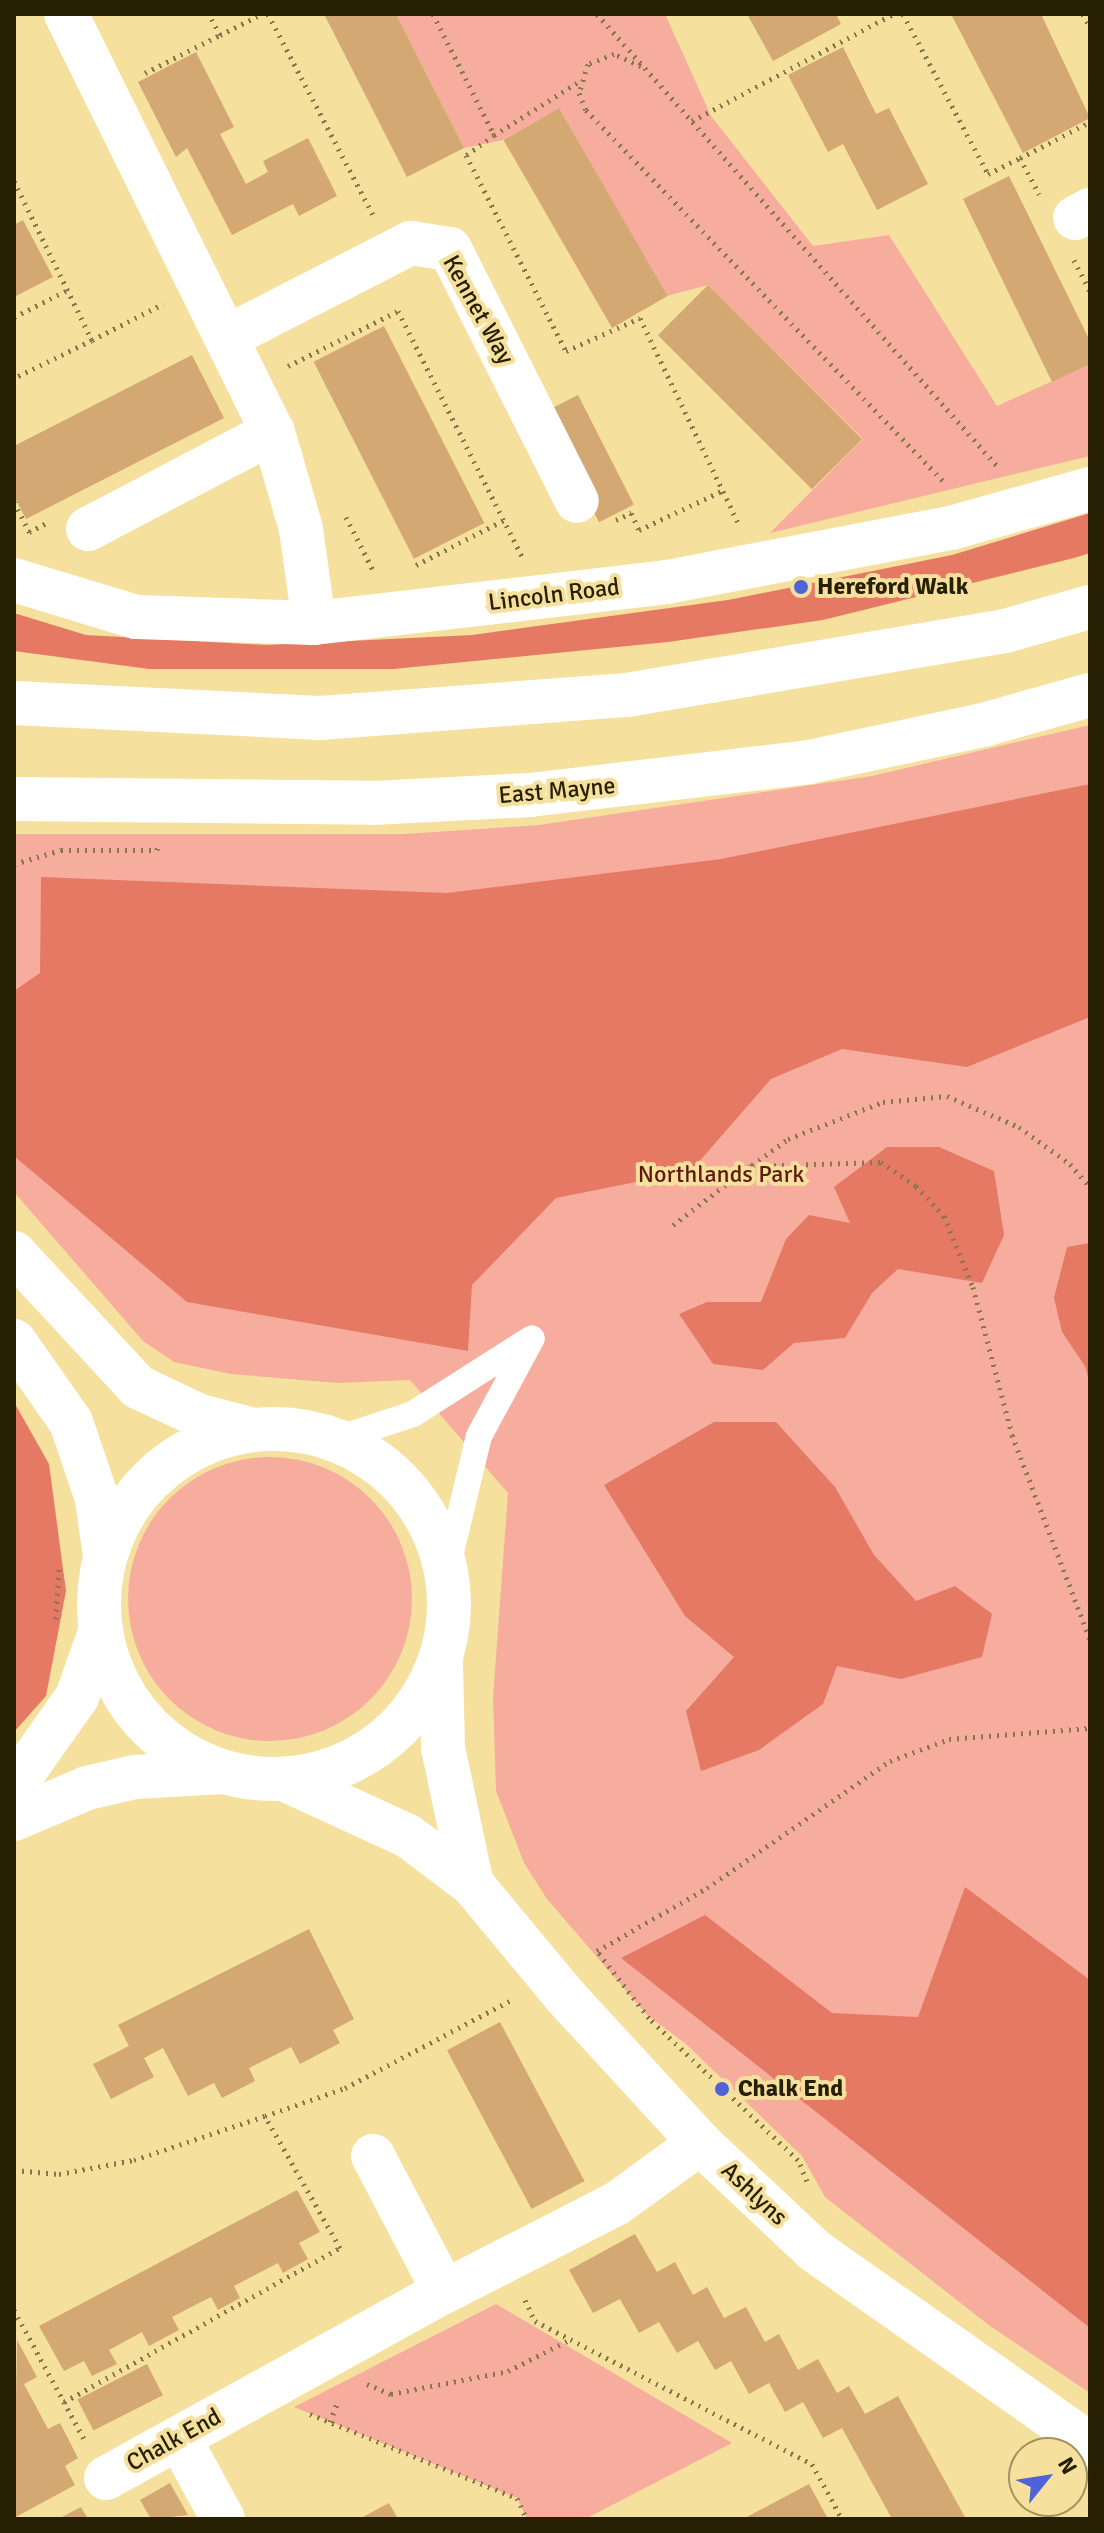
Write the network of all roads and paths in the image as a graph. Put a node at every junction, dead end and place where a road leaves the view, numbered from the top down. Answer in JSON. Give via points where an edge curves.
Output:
{"nodes":[{"id":1,"x":66,"y":14,"type":"edge"},
{"id":2,"x":209,"y":14,"type":"edge"},
{"id":3,"x":262,"y":14,"type":"edge"},
{"id":4,"x":268,"y":14,"type":"edge"},
{"id":5,"x":433,"y":14,"type":"edge"},
{"id":6,"x":597,"y":14,"type":"edge"},
{"id":7,"x":893,"y":14,"type":"edge"},
{"id":8,"x":903,"y":14,"type":"edge"},
{"id":9,"x":1083,"y":14,"type":"edge"},
{"id":10,"x":1090,"y":28,"type":"edge"},
{"id":11,"x":220,"y":35,"type":"junction"},
{"id":12,"x":646,"y":68,"type":"junction"},
{"id":13,"x":139,"y":76,"type":"dead end"},
{"id":14,"x":580,"y":81,"type":"junction"},
{"id":15,"x":692,"y":121,"type":"junction"},
{"id":16,"x":1090,"y":122,"type":"edge"},
{"id":17,"x":494,"y":135,"type":"junction"},
{"id":18,"x":1020,"y":158,"type":"junction"},
{"id":19,"x":14,"y":181,"type":"edge"},
{"id":20,"x":375,"y":219,"type":"dead end"},
{"id":21,"x":1069,"y":219,"type":"edge"},
{"id":22,"x":1090,"y":275,"type":"edge"},
{"id":23,"x":1083,"y":278,"type":"junction"},
{"id":24,"x":68,"y":290,"type":"junction"},
{"id":25,"x":1090,"y":291,"type":"edge"},
{"id":26,"x":167,"y":302,"type":"dead end"},
{"id":27,"x":14,"y":317,"type":"edge"},
{"id":28,"x":227,"y":337,"type":"junction"},
{"id":29,"x":92,"y":340,"type":"junction"},
{"id":30,"x":273,"y":373,"type":"dead end"},
{"id":31,"x":14,"y":378,"type":"edge"},
{"id":32,"x":273,"y":432,"type":"junction"},
{"id":33,"x":1009,"y":479,"type":"dead end"},
{"id":34,"x":1090,"y":489,"type":"edge"},
{"id":35,"x":722,"y":491,"type":"junction"},
{"id":36,"x":14,"y":502,"type":"edge"},
{"id":37,"x":591,"y":513,"type":"joint"},
{"id":38,"x":344,"y":514,"type":"dead end"},
{"id":39,"x":504,"y":520,"type":"junction"},
{"id":40,"x":981,"y":520,"type":"junction"},
{"id":41,"x":72,"y":524,"type":"joint"},
{"id":42,"x":742,"y":531,"type":"dead end"},
{"id":43,"x":538,"y":555,"type":"dead end"},
{"id":44,"x":408,"y":570,"type":"dead end"},
{"id":45,"x":14,"y":580,"type":"edge"},
{"id":46,"x":380,"y":584,"type":"dead end"},
{"id":47,"x":1090,"y":607,"type":"edge"},
{"id":48,"x":314,"y":623,"type":"junction"},
{"id":49,"x":1090,"y":695,"type":"edge"},
{"id":50,"x":14,"y":703,"type":"edge"},
{"id":51,"x":14,"y":799,"type":"edge"},
{"id":52,"x":158,"y":835,"type":"dead end"},
{"id":53,"x":14,"y":864,"type":"edge"},
{"id":54,"x":750,"y":1166,"type":"junction"},
{"id":55,"x":1090,"y":1187,"type":"edge"},
{"id":56,"x":673,"y":1225,"type":"dead end"},
{"id":57,"x":14,"y":1253,"type":"edge"},
{"id":58,"x":14,"y":1341,"type":"edge"},
{"id":59,"x":250,"y":1429,"type":"junction"},
{"id":60,"x":334,"y":1440,"type":"junction"},
{"id":61,"x":105,"y":1557,"type":"junction"},
{"id":62,"x":60,"y":1559,"type":"dead end"},
{"id":63,"x":447,"y":1569,"type":"junction"},
{"id":64,"x":100,"y":1632,"type":"junction"},
{"id":65,"x":53,"y":1633,"type":"dead end"},
{"id":66,"x":1090,"y":1639,"type":"edge"},
{"id":67,"x":441,"y":1658,"type":"junction"},
{"id":68,"x":1090,"y":1728,"type":"edge"},
{"id":69,"x":223,"y":1772,"type":"junction"},
{"id":70,"x":286,"y":1780,"type":"junction"},
{"id":71,"x":14,"y":1786,"type":"edge"},
{"id":72,"x":14,"y":1819,"type":"edge"},
{"id":73,"x":472,"y":1884,"type":"junction"},
{"id":74,"x":522,"y":1994,"type":"dead end"},
{"id":75,"x":265,"y":2116,"type":"junction"},
{"id":76,"x":700,"y":2143,"type":"junction"},
{"id":77,"x":373,"y":2156,"type":"dead end"},
{"id":78,"x":14,"y":2170,"type":"edge"},
{"id":79,"x":810,"y":2187,"type":"dead end"},
{"id":80,"x":529,"y":2286,"type":"dead end"},
{"id":81,"x":444,"y":2291,"type":"junction"},
{"id":82,"x":14,"y":2310,"type":"edge"},
{"id":83,"x":570,"y":2340,"type":"junction"},
{"id":84,"x":355,"y":2390,"type":"dead end"},
{"id":85,"x":345,"y":2396,"type":"dead end"},
{"id":86,"x":64,"y":2402,"type":"junction"},
{"id":87,"x":306,"y":2412,"type":"dead end"},
{"id":88,"x":330,"y":2422,"type":"junction"},
{"id":89,"x":179,"y":2438,"type":"junction"},
{"id":90,"x":1090,"y":2444,"type":"edge"},
{"id":91,"x":106,"y":2478,"type":"joint"},
{"id":92,"x":223,"y":2519,"type":"edge"},
{"id":93,"x":527,"y":2519,"type":"edge"},
{"id":94,"x":842,"y":2519,"type":"edge"}],
"edges":[{"from":1,"to":28,"type":"street"},
{"from":2,"to":11,"type":"path"},
{"from":3,"to":11,"type":"path"},
{"from":4,"to":20,"type":"path"},
{"from":5,"to":17,"type":"path"},
{"from":6,"to":12,"type":"path"},
{"from":7,"to":15,"type":"path"},
{"from":8,"to":18,"type":"path","via":[[988,174]]},
{"from":9,"to":10,"type":"path"},
{"from":11,"to":13,"type":"path"},
{"from":12,"to":14,"type":"path","via":[[614,54],[601,56],[588,64]]},
{"from":12,"to":15,"type":"path"},
{"from":14,"to":17,"type":"path"},
{"from":14,"to":40,"type":"path","via":[[586,110],[598,126]]},
{"from":15,"to":33,"type":"path"},
{"from":16,"to":18,"type":"path"},
{"from":17,"to":35,"type":"path","via":[[466,155],[566,351],[640,318]]},
{"from":18,"to":21,"type":"path"},
{"from":19,"to":24,"type":"path"},
{"from":21,"to":23,"type":"path"},
{"from":22,"to":23,"type":"path"},
{"from":23,"to":25,"type":"path"},
{"from":24,"to":27,"type":"path"},
{"from":24,"to":29,"type":"path"},
{"from":26,"to":29,"type":"path"},
{"from":28,"to":32,"type":"street"},
{"from":28,"to":37,"type":"street","name":"Kennet Way","via":[[411,243],[450,249]]},
{"from":29,"to":31,"type":"path"},
{"from":30,"to":39,"type":"path","via":[[398,311]]},
{"from":32,"to":41,"type":"street"},
{"from":32,"to":48,"type":"street","via":[[301,529]]},
{"from":34,"to":40,"type":"street","name":"Lincoln Road"},
{"from":35,"to":37,"type":"path","via":[[639,530],[631,513]]},
{"from":35,"to":42,"type":"path"},
{"from":36,"to":41,"type":"path","via":[[29,532]]},
{"from":38,"to":46,"type":"path"},
{"from":39,"to":43,"type":"path","via":[[525,561]]},
{"from":39,"to":44,"type":"path"},
{"from":40,"to":48,"type":"street","name":"Lincoln Road","via":[[667,582]]},
{"from":45,"to":48,"type":"street","name":"Lincoln Road","via":[[136,617]]},
{"from":47,"to":50,"type":"street","via":[[1005,631],[802,669],[565,701],[320,718]]},
{"from":49,"to":51,"type":"street","name":"East Mayne","via":[[983,725],[809,762],[530,795],[372,803]]},
{"from":52,"to":53,"type":"path","via":[[157,850],[61,850]]},
{"from":54,"to":55,"type":"path","via":[[788,1139],[883,1102],[947,1096],[1019,1127],[1070,1164]]},
{"from":54,"to":56,"type":"path"},
{"from":54,"to":66,"type":"path","via":[[881,1162],[916,1186],[944,1216],[973,1287],[1012,1435]]},
{"from":57,"to":59,"type":"street","via":[[138,1387],[200,1416]]},
{"from":58,"to":61,"type":"street","via":[[71,1422],[97,1499]]},
{"from":59,"to":60,"type":"street","via":[[307,1431]]},
{"from":59,"to":61,"type":"street","via":[[219,1436],[169,1461],[119,1519]]},
{"from":60,"to":63,"type":"street","via":[[388,1470],[416,1501],[434,1530]]},
{"from":60,"to":63,"type":"lane","via":[[413,1414],[532,1338],[479,1436]]},
{"from":61,"to":64,"type":"street"},
{"from":62,"to":65,"type":"path"},
{"from":63,"to":67,"type":"street","via":[[450,1609]]},
{"from":64,"to":69,"type":"street","via":[[109,1666],[140,1718],[185,1755]]},
{"from":64,"to":71,"type":"street","via":[[77,1697]]},
{"from":67,"to":70,"type":"street","via":[[420,1702],[382,1743],[324,1773]]},
{"from":67,"to":73,"type":"street","name":"Ashlyns","via":[[443,1748]]},
{"from":68,"to":79,"type":"path","via":[[949,1739],[890,1761],[707,1888],[597,1951],[649,2018],[798,2160]]},
{"from":69,"to":70,"type":"street"},
{"from":69,"to":72,"type":"street","via":[[135,1777],[87,1788]]},
{"from":70,"to":73,"type":"street","name":"Ashlyns","via":[[408,1836]]},
{"from":73,"to":76,"type":"street","name":"Ashlyns","via":[[564,1995]]},
{"from":74,"to":75,"type":"path","via":[[345,2088]]},
{"from":75,"to":78,"type":"path","via":[[134,2160],[59,2174]]},
{"from":75,"to":86,"type":"path","via":[[340,2248]]},
{"from":76,"to":81,"type":"street","name":"Chalk End","via":[[616,2204]]},
{"from":76,"to":90,"type":"street","name":"Ashlyns","via":[[815,2251]]},
{"from":77,"to":81,"type":"street"},
{"from":80,"to":83,"type":"path","via":[[524,2301],[535,2321]]},
{"from":81,"to":89,"type":"street","name":"Chalk End"},
{"from":82,"to":86,"type":"path"},
{"from":83,"to":84,"type":"path","via":[[508,2371],[391,2394],[365,2384]]},
{"from":83,"to":94,"type":"path","via":[[812,2464]]},
{"from":85,"to":88,"type":"path","via":[[336,2403]]},
{"from":86,"to":91,"type":"path"},
{"from":87,"to":88,"type":"path"},
{"from":88,"to":93,"type":"path","via":[[517,2498]]},
{"from":89,"to":91,"type":"street","name":"Chalk End"},
{"from":89,"to":92,"type":"street"}]}
